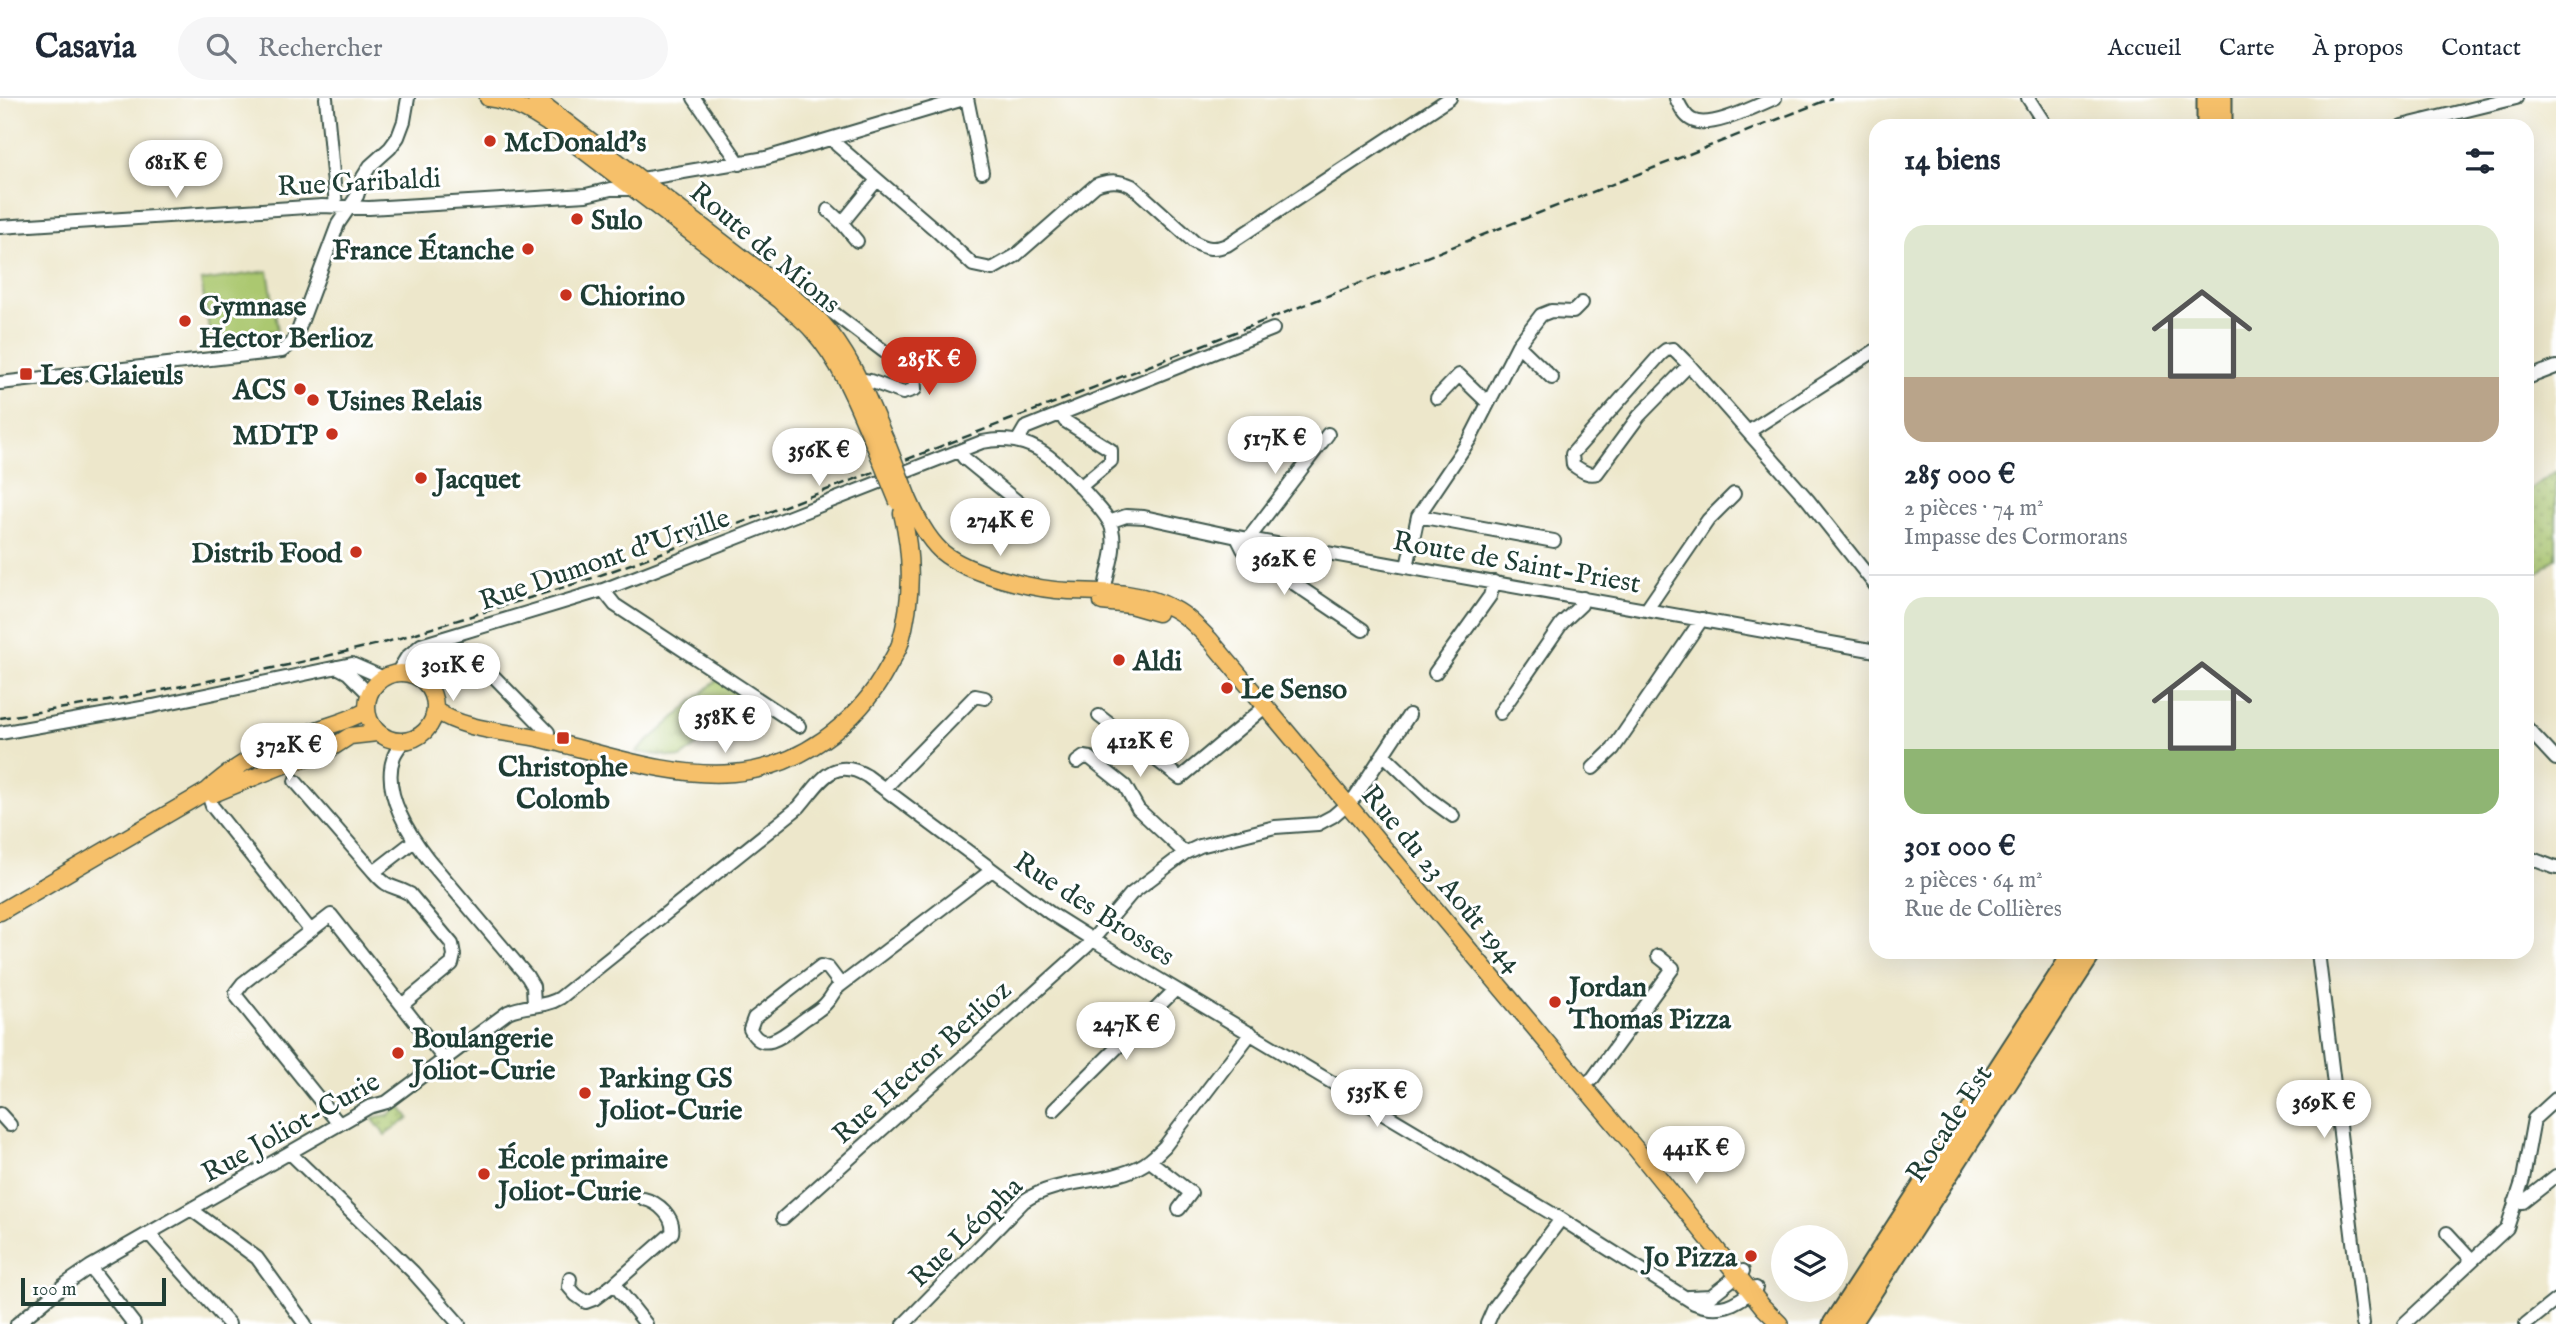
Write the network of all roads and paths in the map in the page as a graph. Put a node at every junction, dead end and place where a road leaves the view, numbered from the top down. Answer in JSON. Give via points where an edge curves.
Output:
{"nodes":[{"id":1,"x":326,"y":98,"type":"edge"},
{"id":2,"x":408,"y":98,"type":"edge"},
{"id":3,"x":488,"y":98,"type":"edge"},
{"id":4,"x":535,"y":98,"type":"edge"},
{"id":5,"x":694,"y":98,"type":"edge"},
{"id":6,"x":1450,"y":98,"type":"edge"},
{"id":7,"x":1676,"y":98,"type":"edge"},
{"id":8,"x":1775,"y":98,"type":"edge"},
{"id":9,"x":2028,"y":98,"type":"edge"},
{"id":10,"x":2207,"y":98,"type":"edge"},
{"id":11,"x":2222,"y":98,"type":"edge"},
{"id":12,"x":2516,"y":98,"type":"edge"},
{"id":13,"x":962,"y":99,"type":"edge"},
{"id":14,"x":2042,"y":119,"type":"edge"},
{"id":15,"x":2207,"y":119,"type":"edge"},
{"id":16,"x":2222,"y":119,"type":"edge"},
{"id":17,"x":2430,"y":119,"type":"edge"},
{"id":18,"x":834,"y":138,"type":"junction"},
{"id":19,"x":740,"y":164,"type":"junction"},
{"id":20,"x":982,"y":172,"type":"dead end"},
{"id":21,"x":679,"y":174,"type":"junction"},
{"id":22,"x":877,"y":180,"type":"junction"},
{"id":23,"x":638,"y":184,"type":"junction"},
{"id":24,"x":655,"y":197,"type":"junction"},
{"id":25,"x":336,"y":206,"type":"junction"},
{"id":26,"x":350,"y":207,"type":"junction"},
{"id":27,"x":828,"y":210,"type":"dead end"},
{"id":28,"x":842,"y":223,"type":"junction"},
{"id":29,"x":0,"y":227,"type":"edge"},
{"id":30,"x":857,"y":241,"type":"dead end"},
{"id":31,"x":1582,"y":303,"type":"dead end"},
{"id":32,"x":832,"y":312,"type":"dead end"},
{"id":33,"x":1273,"y":329,"type":"dead end"},
{"id":34,"x":1518,"y":345,"type":"junction"},
{"id":35,"x":1869,"y":354,"type":"edge"},
{"id":36,"x":1689,"y":365,"type":"junction"},
{"id":37,"x":2556,"y":367,"type":"edge"},
{"id":38,"x":2534,"y":375,"type":"edge"},
{"id":39,"x":852,"y":378,"type":"junction"},
{"id":40,"x":1552,"y":378,"type":"dead end"},
{"id":41,"x":0,"y":383,"type":"edge"},
{"id":42,"x":1437,"y":398,"type":"dead end"},
{"id":43,"x":1488,"y":402,"type":"junction"},
{"id":44,"x":1061,"y":414,"type":"junction"},
{"id":45,"x":1748,"y":432,"type":"junction"},
{"id":46,"x":1328,"y":434,"type":"dead end"},
{"id":47,"x":1018,"y":440,"type":"junction"},
{"id":48,"x":959,"y":451,"type":"junction"},
{"id":49,"x":1080,"y":487,"type":"junction"},
{"id":50,"x":1734,"y":494,"type":"dead end"},
{"id":51,"x":903,"y":504,"type":"junction"},
{"id":52,"x":1030,"y":512,"type":"dead end"},
{"id":53,"x":1418,"y":516,"type":"junction"},
{"id":54,"x":1109,"y":522,"type":"junction"},
{"id":55,"x":1243,"y":537,"type":"junction"},
{"id":56,"x":1554,"y":541,"type":"dead end"},
{"id":57,"x":1407,"y":566,"type":"junction"},
{"id":58,"x":1869,"y":577,"type":"edge"},
{"id":59,"x":1494,"y":582,"type":"junction"},
{"id":60,"x":603,"y":590,"type":"junction"},
{"id":61,"x":1111,"y":597,"type":"junction"},
{"id":62,"x":1583,"y":598,"type":"junction"},
{"id":63,"x":1647,"y":609,"type":"junction"},
{"id":64,"x":1702,"y":619,"type":"junction"},
{"id":65,"x":1363,"y":630,"type":"dead end"},
{"id":66,"x":443,"y":639,"type":"junction"},
{"id":67,"x":1869,"y":650,"type":"edge"},
{"id":68,"x":337,"y":667,"type":"junction"},
{"id":69,"x":1435,"y":673,"type":"dead end"},
{"id":70,"x":390,"y":676,"type":"junction"},
{"id":71,"x":418,"y":678,"type":"junction"},
{"id":72,"x":369,"y":694,"type":"junction"},
{"id":73,"x":985,"y":698,"type":"dead end"},
{"id":74,"x":1266,"y":706,"type":"junction"},
{"id":75,"x":366,"y":710,"type":"junction"},
{"id":76,"x":435,"y":710,"type":"junction"},
{"id":77,"x":1500,"y":713,"type":"dead end"},
{"id":78,"x":1409,"y":715,"type":"dead end"},
{"id":79,"x":1099,"y":716,"type":"dead end"},
{"id":80,"x":799,"y":726,"type":"dead end"},
{"id":81,"x":0,"y":733,"type":"edge"},
{"id":82,"x":377,"y":733,"type":"junction"},
{"id":83,"x":2534,"y":734,"type":"edge"},
{"id":84,"x":546,"y":740,"type":"junction"},
{"id":85,"x":403,"y":741,"type":"junction"},
{"id":86,"x":1383,"y":754,"type":"junction"},
{"id":87,"x":2554,"y":754,"type":"edge"},
{"id":88,"x":1077,"y":762,"type":"dead end"},
{"id":89,"x":846,"y":767,"type":"joint"},
{"id":90,"x":1594,"y":768,"type":"dead end"},
{"id":91,"x":295,"y":781,"type":"dead end"},
{"id":92,"x":884,"y":789,"type":"junction"},
{"id":93,"x":206,"y":791,"type":"junction"},
{"id":94,"x":1348,"y":804,"type":"junction"},
{"id":95,"x":1453,"y":816,"type":"dead end"},
{"id":96,"x":414,"y":841,"type":"junction"},
{"id":97,"x":1185,"y":853,"type":"junction"},
{"id":98,"x":2534,"y":860,"type":"edge"},
{"id":99,"x":2556,"y":868,"type":"edge"},
{"id":100,"x":992,"y":870,"type":"junction"},
{"id":101,"x":374,"y":872,"type":"junction"},
{"id":102,"x":0,"y":912,"type":"edge"},
{"id":103,"x":310,"y":930,"type":"junction"},
{"id":104,"x":1093,"y":940,"type":"junction"},
{"id":105,"x":1658,"y":956,"type":"dead end"},
{"id":106,"x":2069,"y":959,"type":"edge"},
{"id":107,"x":2087,"y":959,"type":"edge"},
{"id":108,"x":2319,"y":959,"type":"edge"},
{"id":109,"x":841,"y":985,"type":"junction"},
{"id":110,"x":1175,"y":990,"type":"junction"},
{"id":111,"x":534,"y":1004,"type":"junction"},
{"id":112,"x":402,"y":1005,"type":"junction"},
{"id":113,"x":1251,"y":1033,"type":"junction"},
{"id":114,"x":445,"y":1060,"type":"junction"},
{"id":115,"x":1583,"y":1086,"type":"junction"},
{"id":116,"x":2556,"y":1099,"type":"edge"},
{"id":117,"x":1054,"y":1110,"type":"dead end"},
{"id":118,"x":0,"y":1114,"type":"edge"},
{"id":119,"x":339,"y":1124,"type":"junction"},
{"id":120,"x":10,"y":1125,"type":"dead end"},
{"id":121,"x":290,"y":1153,"type":"junction"},
{"id":122,"x":1150,"y":1161,"type":"junction"},
{"id":123,"x":2556,"y":1176,"type":"edge"},
{"id":124,"x":644,"y":1199,"type":"dead end"},
{"id":125,"x":2515,"y":1202,"type":"junction"},
{"id":126,"x":1179,"y":1209,"type":"dead end"},
{"id":127,"x":192,"y":1210,"type":"junction"},
{"id":128,"x":782,"y":1218,"type":"dead end"},
{"id":129,"x":1561,"y":1219,"type":"junction"},
{"id":130,"x":2447,"y":1233,"type":"dead end"},
{"id":131,"x":150,"y":1235,"type":"junction"},
{"id":132,"x":2472,"y":1260,"type":"junction"},
{"id":133,"x":90,"y":1267,"type":"junction"},
{"id":134,"x":1740,"y":1273,"type":"junction"},
{"id":135,"x":570,"y":1279,"type":"dead end"},
{"id":136,"x":614,"y":1284,"type":"junction"},
{"id":137,"x":1753,"y":1290,"type":"junction"},
{"id":138,"x":1685,"y":1296,"type":"junction"},
{"id":139,"x":2556,"y":1300,"type":"edge"},
{"id":140,"x":17,"y":1324,"type":"edge"},
{"id":141,"x":134,"y":1324,"type":"edge"},
{"id":142,"x":229,"y":1324,"type":"edge"},
{"id":143,"x":304,"y":1324,"type":"edge"},
{"id":144,"x":459,"y":1324,"type":"edge"},
{"id":145,"x":646,"y":1324,"type":"edge"},
{"id":146,"x":904,"y":1324,"type":"edge"},
{"id":147,"x":1487,"y":1324,"type":"edge"},
{"id":148,"x":1782,"y":1324,"type":"edge"},
{"id":149,"x":1833,"y":1324,"type":"edge"},
{"id":150,"x":1851,"y":1324,"type":"edge"},
{"id":151,"x":2363,"y":1324,"type":"edge"},
{"id":152,"x":2404,"y":1324,"type":"edge"},
{"id":153,"x":2526,"y":1324,"type":"edge"}],
"edges":[{"from":1,"to":25,"type":"street"},
{"from":2,"to":26,"type":"street","via":[[398,137],[370,166]]},
{"from":3,"to":23,"type":"main road","name":"Route de Mions","via":[[527,110]]},
{"from":4,"to":23,"type":"main road","name":"Route de Mions"},
{"from":5,"to":19,"type":"street"},
{"from":6,"to":22,"type":"street","via":[[1216,249],[1194,242],[1132,186],[1109,181],[1097,185],[1015,256],[992,269],[973,265]]},
{"from":7,"to":8,"type":"street","via":[[1691,120],[1706,125]]},
{"from":9,"to":14,"type":"street"},
{"from":10,"to":15,"type":"highway"},
{"from":11,"to":16,"type":"highway"},
{"from":12,"to":17,"type":"street"},
{"from":13,"to":18,"type":"street","name":"Rue Garibaldi"},
{"from":13,"to":20,"type":"street"},
{"from":18,"to":19,"type":"street","name":"Rue Garibaldi"},
{"from":18,"to":22,"type":"street"},
{"from":19,"to":21,"type":"street","name":"Rue Garibaldi"},
{"from":21,"to":23,"type":"street","name":"Rue Garibaldi"},
{"from":21,"to":24,"type":"street"},
{"from":22,"to":28,"type":"street"},
{"from":23,"to":24,"type":"main road","name":"Route de Mions"},
{"from":23,"to":26,"type":"street","name":"Rue Garibaldi","via":[[586,195]]},
{"from":24,"to":39,"type":"main road","name":"Route de Mions","via":[[820,321],[840,346]]},
{"from":25,"to":26,"type":"street","name":"Rue Garibaldi"},
{"from":25,"to":29,"type":"street","name":"Rue Garibaldi"},
{"from":26,"to":41,"type":"street","via":[[338,224],[298,331],[282,351]]},
{"from":27,"to":28,"type":"street"},
{"from":28,"to":30,"type":"street"},
{"from":31,"to":34,"type":"street","via":[[1573,312],[1541,315]]},
{"from":32,"to":39,"type":"street","via":[[915,374],[915,389],[903,393]]},
{"from":33,"to":44,"type":"street"},
{"from":34,"to":40,"type":"street"},
{"from":34,"to":43,"type":"street"},
{"from":35,"to":45,"type":"street"},
{"from":36,"to":36,"type":"street","via":[[1673,349],[1666,350],[1572,454],[1573,465],[1582,472],[1597,473],[1639,416]]},
{"from":36,"to":45,"type":"street"},
{"from":37,"to":38,"type":"street"},
{"from":39,"to":51,"type":"main road","name":"Route de Mions","bridge":true},
{"from":42,"to":43,"type":"street","via":[[1459,375]]},
{"from":43,"to":53,"type":"street","via":[[1470,439]]},
{"from":44,"to":47,"type":"street","via":[[1025,428]]},
{"from":44,"to":49,"type":"street","via":[[1111,450],[1111,461]]},
{"from":45,"to":58,"type":"street"},
{"from":46,"to":55,"type":"street"},
{"from":47,"to":48,"type":"street","name":"Rue Dumont d'Urville","via":[[982,442]]},
{"from":47,"to":49,"type":"street","via":[[1044,452]]},
{"from":48,"to":52,"type":"street"},
{"from":48,"to":60,"type":"street","name":"Rue Dumont d'Urville"},
{"from":49,"to":54,"type":"street"},
{"from":50,"to":63,"type":"street","via":[[1708,520]]},
{"from":51,"to":61,"type":"main road","name":"Rue du 23 Août 1944","via":[[943,552],[962,563],[1025,585]]},
{"from":51,"to":84,"type":"main road","via":[[911,560],[908,607],[899,646],[859,711],[825,738],[792,758],[734,773],[689,772]]},
{"from":53,"to":56,"type":"street"},
{"from":53,"to":57,"type":"street"},
{"from":54,"to":55,"type":"street","name":"Route de Saint-Priest","via":[[1126,516],[1144,517]]},
{"from":54,"to":61,"type":"street","via":[[1113,537]]},
{"from":55,"to":57,"type":"street","name":"Route de Saint-Priest"},
{"from":55,"to":65,"type":"street","via":[[1243,549]]},
{"from":57,"to":59,"type":"street","name":"Route de Saint-Priest"},
{"from":59,"to":62,"type":"street","name":"Route de Saint-Priest"},
{"from":59,"to":69,"type":"street","via":[[1490,596]]},
{"from":60,"to":66,"type":"street","name":"Rue Dumont d'Urville"},
{"from":60,"to":80,"type":"street","via":[[615,605]]},
{"from":61,"to":74,"type":"main road","name":"Rue du 23 Août 1944","via":[[1132,594],[1174,608],[1210,640]]},
{"from":62,"to":63,"type":"street","name":"Route de Saint-Priest"},
{"from":62,"to":77,"type":"street"},
{"from":63,"to":64,"type":"street","name":"Route de Saint-Priest"},
{"from":64,"to":67,"type":"street","name":"Route de Saint-Priest"},
{"from":64,"to":90,"type":"street","via":[[1613,749]]},
{"from":66,"to":70,"type":"street","name":"Rue Dumont d'Urville","via":[[421,645]]},
{"from":66,"to":71,"type":"street","via":[[421,659]]},
{"from":66,"to":84,"type":"street","via":[[449,646],[470,652],[548,732]]},
{"from":68,"to":70,"type":"street","via":[[352,664]]},
{"from":68,"to":72,"type":"street"},
{"from":68,"to":81,"type":"street"},
{"from":70,"to":71,"type":"main road"},
{"from":70,"to":72,"type":"main road"},
{"from":71,"to":76,"type":"main road","via":[[432,694]]},
{"from":72,"to":75,"type":"main road"},
{"from":73,"to":92,"type":"street","via":[[975,696]]},
{"from":74,"to":79,"type":"street","via":[[1180,778]]},
{"from":74,"to":94,"type":"main road","name":"Rue du 23 Août 1944"},
{"from":75,"to":82,"type":"main road"},
{"from":75,"to":93,"type":"main road","via":[[349,721],[270,749]]},
{"from":76,"to":84,"type":"main road","via":[[456,723]]},
{"from":76,"to":85,"type":"main road","via":[[422,734]]},
{"from":78,"to":86,"type":"street"},
{"from":82,"to":85,"type":"main road"},
{"from":82,"to":93,"type":"main road","via":[[349,736],[322,754],[214,794]]},
{"from":83,"to":87,"type":"street"},
{"from":85,"to":96,"type":"street","via":[[394,757],[392,776],[403,821]]},
{"from":86,"to":94,"type":"street"},
{"from":86,"to":95,"type":"street"},
{"from":88,"to":97,"type":"street","via":[[1090,758],[1125,786],[1138,808]]},
{"from":89,"to":92,"type":"street","name":"Rue des Brosses"},
{"from":89,"to":111,"type":"street","name":"Rue Joliot-Curie","via":[[827,774],[799,807],[560,998],[549,1005]]},
{"from":91,"to":101,"type":"street"},
{"from":92,"to":100,"type":"street","name":"Rue des Brosses"},
{"from":93,"to":102,"type":"main road"},
{"from":93,"to":103,"type":"street","via":[[212,806]]},
{"from":94,"to":97,"type":"street","name":"Rue Hector Berlioz","via":[[1318,824],[1275,827]]},
{"from":94,"to":115,"type":"main road","name":"Rue du 23 Août 1944"},
{"from":96,"to":101,"type":"street"},
{"from":96,"to":111,"type":"street","via":[[527,976]]},
{"from":97,"to":104,"type":"street","name":"Rue Hector Berlioz","via":[[1131,894]]},
{"from":98,"to":99,"type":"street"},
{"from":100,"to":104,"type":"street","name":"Rue des Brosses"},
{"from":100,"to":109,"type":"street"},
{"from":101,"to":112,"type":"street","via":[[391,889],[410,894],[452,944],[452,964]]},
{"from":103,"to":112,"type":"street","via":[[331,915]]},
{"from":103,"to":119,"type":"street","via":[[238,988],[237,997]]},
{"from":104,"to":110,"type":"street","name":"Rue des Brosses"},
{"from":104,"to":128,"type":"street","name":"Rue Hector Berlioz"},
{"from":105,"to":115,"type":"street","via":[[1673,968]]},
{"from":106,"to":149,"type":"highway","name":"Rocade Est"},
{"from":107,"to":150,"type":"highway","name":"Rocade Est"},
{"from":108,"to":151,"type":"street"},
{"from":109,"to":109,"type":"street","via":[[828,1002],[775,1041],[764,1043],[754,1038],[750,1029],[754,1018],[821,966]]},
{"from":110,"to":113,"type":"street","name":"Rue des Brosses"},
{"from":110,"to":117,"type":"street"},
{"from":111,"to":114,"type":"street","name":"Rue Joliot-Curie","via":[[508,1012]]},
{"from":112,"to":114,"type":"street"},
{"from":113,"to":122,"type":"street","name":"Rue Léopha"},
{"from":113,"to":129,"type":"street","name":"Rue des Brosses"},
{"from":114,"to":119,"type":"street","name":"Rue Joliot-Curie","via":[[387,1102]]},
{"from":115,"to":134,"type":"main road","name":"Rue du 23 Août 1944"},
{"from":116,"to":125,"type":"street","via":[[2534,1119]]},
{"from":118,"to":120,"type":"street"},
{"from":119,"to":121,"type":"street","name":"Rue Joliot-Curie"},
{"from":121,"to":127,"type":"street","name":"Rue Joliot-Curie"},
{"from":121,"to":144,"type":"street","via":[[413,1272]]},
{"from":122,"to":126,"type":"street","via":[[1191,1193]]},
{"from":122,"to":146,"type":"street","name":"Rue Léopha","via":[[1128,1172],[1036,1193]]},
{"from":123,"to":125,"type":"street","via":[[2523,1202]]},
{"from":124,"to":136,"type":"street","via":[[655,1202],[672,1222],[672,1233]]},
{"from":125,"to":132,"type":"street","via":[[2507,1228]]},
{"from":127,"to":131,"type":"street","name":"Rue Joliot-Curie"},
{"from":127,"to":143,"type":"street","via":[[257,1258]]},
{"from":129,"to":138,"type":"street","name":"Rue des Brosses"},
{"from":129,"to":147,"type":"street"},
{"from":130,"to":132,"type":"street"},
{"from":131,"to":133,"type":"street","name":"Rue Joliot-Curie"},
{"from":131,"to":142,"type":"street"},
{"from":132,"to":152,"type":"street"},
{"from":133,"to":140,"type":"street","name":"Rue Joliot-Curie"},
{"from":133,"to":141,"type":"street"},
{"from":134,"to":137,"type":"main road","name":"Rue du 23 Août 1944"},
{"from":134,"to":138,"type":"street","via":[[1711,1296]]},
{"from":135,"to":136,"type":"street","via":[[569,1287],[586,1302]]},
{"from":136,"to":145,"type":"street"},
{"from":137,"to":138,"type":"street","name":"Rue des Brosses","via":[[1715,1309]]},
{"from":137,"to":148,"type":"main road","name":"Rue du 23 Août 1944"},
{"from":139,"to":153,"type":"street"}]}
